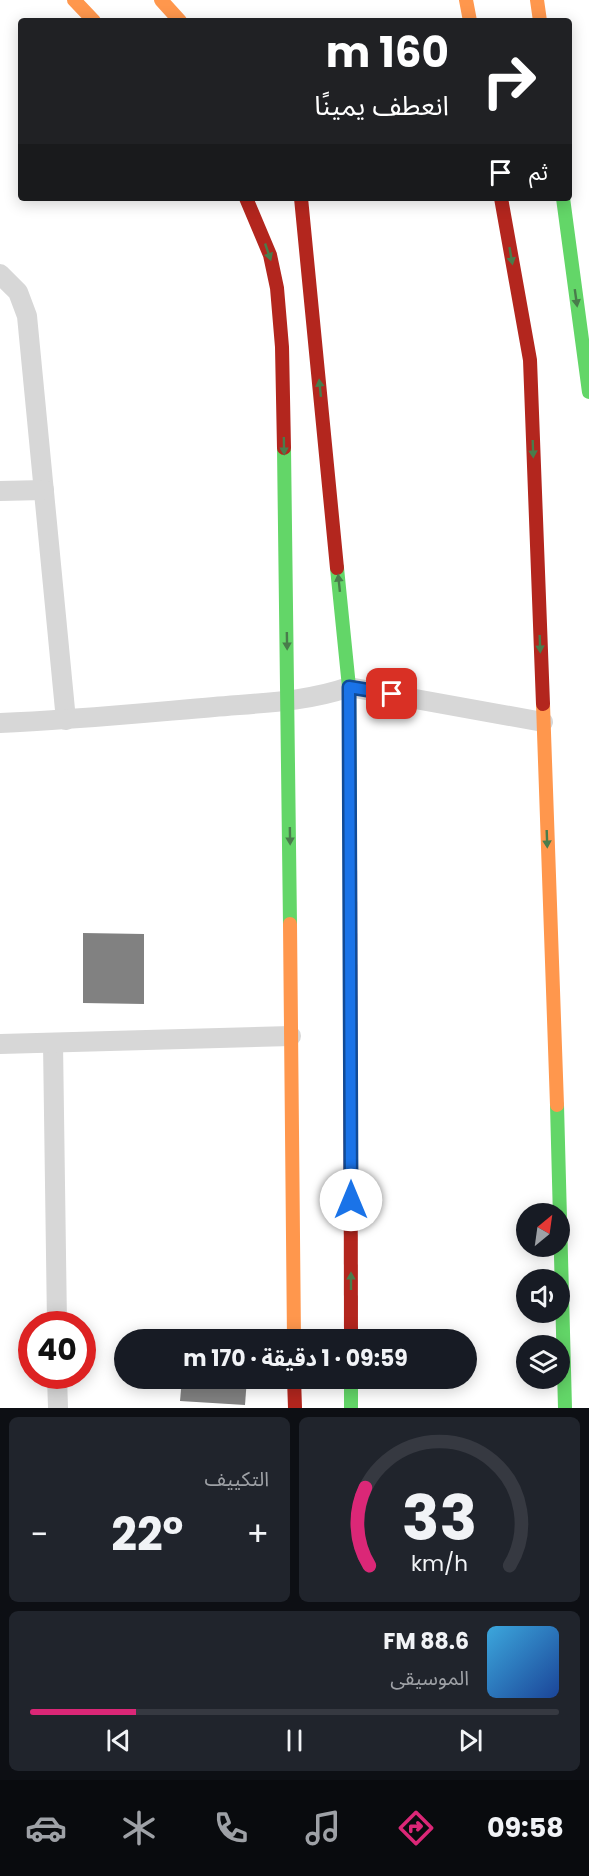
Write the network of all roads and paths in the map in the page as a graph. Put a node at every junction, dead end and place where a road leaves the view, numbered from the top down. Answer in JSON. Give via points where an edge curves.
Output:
{"nodes":[{"id":1,"x":74,"y":0,"type":"edge"},
{"id":2,"x":160,"y":0,"type":"edge"},
{"id":3,"x":466,"y":0,"type":"edge"},
{"id":4,"x":537,"y":1,"type":"edge"},
{"id":5,"x":91,"y":18,"type":"edge"},
{"id":6,"x":177,"y":18,"type":"edge"},
{"id":7,"x":469,"y":18,"type":"edge"},
{"id":8,"x":540,"y":18,"type":"edge"},
{"id":9,"x":247,"y":201,"type":"edge"},
{"id":10,"x":301,"y":201,"type":"edge"},
{"id":11,"x":502,"y":201,"type":"edge"},
{"id":12,"x":563,"y":201,"type":"edge"},
{"id":13,"x":0,"y":274,"type":"edge"},
{"id":14,"x":589,"y":392,"type":"edge"},
{"id":15,"x":44,"y":490,"type":"junction"},
{"id":16,"x":0,"y":491,"type":"edge"},
{"id":17,"x":349,"y":687,"type":"junction"},
{"id":18,"x":288,"y":700,"type":"junction"},
{"id":19,"x":66,"y":720,"type":"junction"},
{"id":20,"x":543,"y":722,"type":"junction"},
{"id":21,"x":0,"y":723,"type":"edge"},
{"id":22,"x":291,"y":1036,"type":"junction"},
{"id":23,"x":53,"y":1042,"type":"junction"},
{"id":24,"x":0,"y":1044,"type":"edge"},
{"id":25,"x":57,"y":1311,"type":"edge"},
{"id":26,"x":294,"y":1329,"type":"edge"},
{"id":27,"x":351,"y":1329,"type":"edge"},
{"id":28,"x":57,"y":1389,"type":"edge"},
{"id":29,"x":294,"y":1389,"type":"edge"},
{"id":30,"x":351,"y":1389,"type":"edge"},
{"id":31,"x":58,"y":1408,"type":"edge"},
{"id":32,"x":295,"y":1408,"type":"edge"},
{"id":33,"x":351,"y":1408,"type":"edge"},
{"id":34,"x":565,"y":1408,"type":"edge"}],
"edges":[{"from":1,"to":5,"type":"main road"},
{"from":2,"to":6,"type":"main road"},
{"from":3,"to":7,"type":"main road"},
{"from":4,"to":8,"type":"main road"},
{"from":9,"to":18,"type":"main road","one_way":true,"via":[[270,255],[282,347]]},
{"from":17,"to":10,"type":"main road","one_way":true},
{"from":11,"to":20,"type":"main road","one_way":true,"via":[[530,360]]},
{"from":12,"to":14,"type":"main road","one_way":true},
{"from":13,"to":15,"type":"street","via":[[18,292],[27,316]]},
{"from":15,"to":16,"type":"street"},
{"from":15,"to":19,"type":"street"},
{"from":17,"to":18,"type":"street"},
{"from":17,"to":20,"type":"street"},
{"from":27,"to":17,"type":"main road","one_way":true},
{"from":18,"to":19,"type":"street"},
{"from":18,"to":22,"type":"main road","one_way":true},
{"from":19,"to":21,"type":"street"},
{"from":20,"to":34,"type":"main road","one_way":true},
{"from":22,"to":23,"type":"street"},
{"from":22,"to":26,"type":"main road"},
{"from":23,"to":24,"type":"street"},
{"from":23,"to":25,"type":"street"},
{"from":28,"to":31,"type":"street"},
{"from":29,"to":32,"type":"main road"},
{"from":30,"to":33,"type":"main road"}]}
